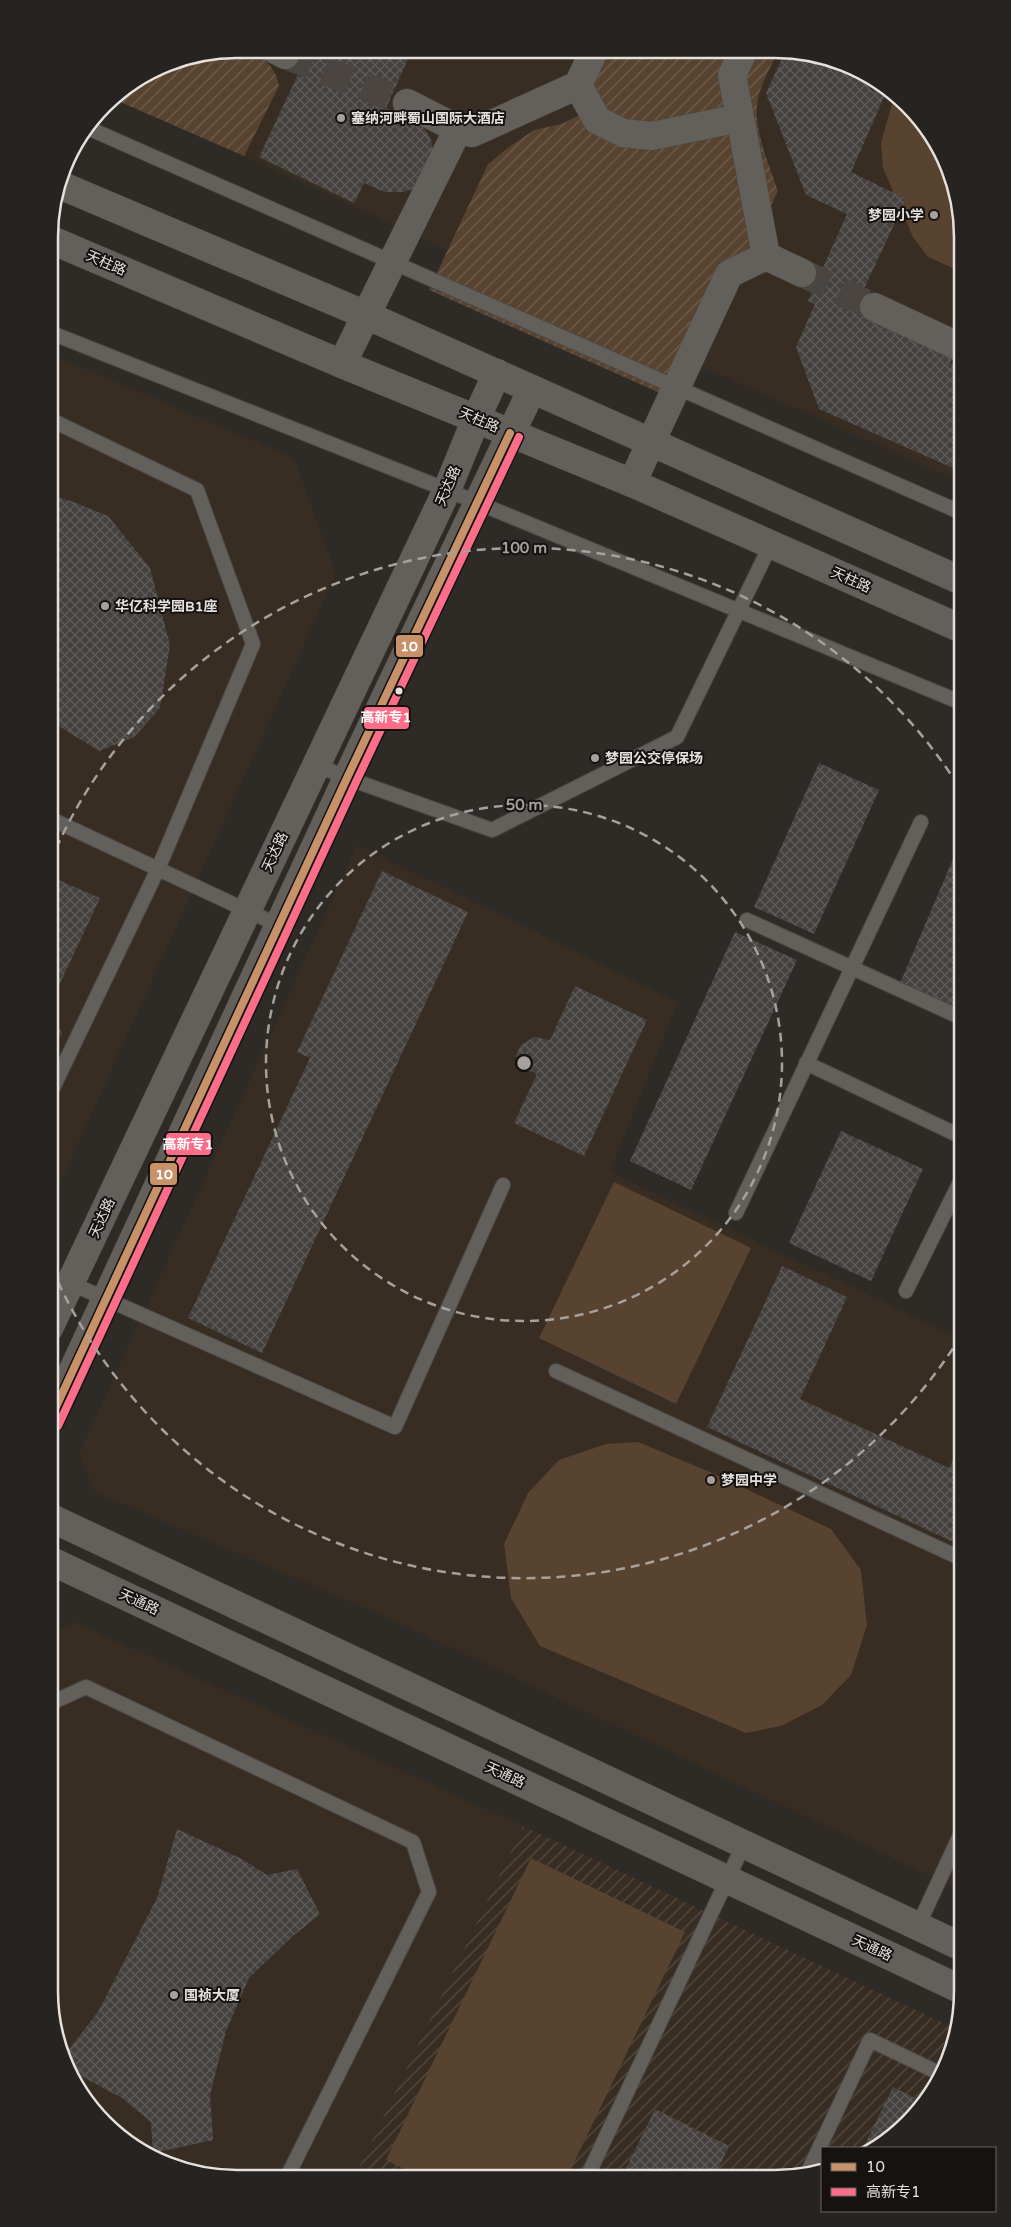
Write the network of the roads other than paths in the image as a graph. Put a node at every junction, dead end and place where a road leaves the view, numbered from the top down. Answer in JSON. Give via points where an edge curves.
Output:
{"nodes":[{"id":1,"x":591,"y":58,"type":"edge"},
{"id":2,"x":740,"y":58,"type":"edge"},
{"id":3,"x":578,"y":85,"type":"junction"},
{"id":4,"x":407,"y":103,"type":"tunnel mouth"},
{"id":5,"x":740,"y":118,"type":"junction"},
{"id":6,"x":458,"y":129,"type":"junction"},
{"id":7,"x":93,"y":130,"type":"edge"},
{"id":8,"x":65,"y":187,"type":"edge"},
{"id":9,"x":58,"y":242,"type":"edge"},
{"id":10,"x":766,"y":256,"type":"junction"},
{"id":11,"x":394,"y":261,"type":"junction"},
{"id":12,"x":802,"y":273,"type":"tunnel mouth"},
{"id":13,"x":874,"y":307,"type":"tunnel mouth"},
{"id":14,"x":366,"y":316,"type":"junction"},
{"id":15,"x":58,"y":336,"type":"edge"},
{"id":16,"x":954,"y":344,"type":"edge"},
{"id":17,"x":342,"y":364,"type":"junction"},
{"id":18,"x":497,"y":373,"type":"junction"},
{"id":19,"x":676,"y":387,"type":"junction"},
{"id":20,"x":532,"y":389,"type":"junction"},
{"id":21,"x":476,"y":419,"type":"junction"},
{"id":22,"x":58,"y":423,"type":"edge"},
{"id":23,"x":510,"y":433,"type":"junction"},
{"id":24,"x":651,"y":442,"type":"junction"},
{"id":25,"x":632,"y":483,"type":"junction"},
{"id":26,"x":447,"y":490,"type":"junction"},
{"id":27,"x":476,"y":502,"type":"junction"},
{"id":28,"x":954,"y":509,"type":"edge"},
{"id":29,"x":771,"y":544,"type":"junction"},
{"id":30,"x":954,"y":577,"type":"edge"},
{"id":31,"x":739,"y":610,"type":"junction"},
{"id":32,"x":954,"y":625,"type":"edge"},
{"id":33,"x":954,"y":700,"type":"edge"},
{"id":34,"x":317,"y":765,"type":"junction"},
{"id":35,"x":347,"y":778,"type":"junction"},
{"id":36,"x":58,"y":822,"type":"edge"},
{"id":37,"x":921,"y":822,"type":"dead end"},
{"id":38,"x":158,"y":870,"type":"junction"},
{"id":39,"x":247,"y":911,"type":"junction"},
{"id":40,"x":747,"y":920,"type":"dead end"},
{"id":41,"x":278,"y":926,"type":"junction"},
{"id":42,"x":852,"y":968,"type":"junction"},
{"id":43,"x":954,"y":1014,"type":"edge"},
{"id":44,"x":806,"y":1063,"type":"junction"},
{"id":45,"x":58,"y":1077,"type":"edge"},
{"id":46,"x":954,"y":1133,"type":"edge"},
{"id":47,"x":503,"y":1185,"type":"dead end"},
{"id":48,"x":954,"y":1194,"type":"edge"},
{"id":49,"x":736,"y":1213,"type":"dead end"},
{"id":50,"x":70,"y":1283,"type":"junction"},
{"id":51,"x":906,"y":1291,"type":"dead end"},
{"id":52,"x":105,"y":1299,"type":"junction"},
{"id":53,"x":58,"y":1309,"type":"edge"},
{"id":54,"x":556,"y":1371,"type":"dead end"},
{"id":55,"x":58,"y":1402,"type":"edge"},
{"id":56,"x":58,"y":1520,"type":"edge"},
{"id":57,"x":954,"y":1555,"type":"edge"},
{"id":58,"x":58,"y":1564,"type":"edge"},
{"id":59,"x":58,"y":1700,"type":"edge"},
{"id":60,"x":744,"y":1844,"type":"junction"},
{"id":61,"x":954,"y":1848,"type":"edge"},
{"id":62,"x":729,"y":1880,"type":"junction"},
{"id":63,"x":918,"y":1926,"type":"junction"},
{"id":64,"x":954,"y":1943,"type":"edge"},
{"id":65,"x":954,"y":1986,"type":"edge"},
{"id":66,"x":934,"y":2071,"type":"edge"},
{"id":67,"x":811,"y":2166,"type":"edge"},
{"id":68,"x":290,"y":2170,"type":"edge"},
{"id":69,"x":591,"y":2170,"type":"edge"}],
"edges":[{"from":1,"to":3,"type":"street"},
{"from":2,"to":5,"type":"street","via":[[732,75]]},
{"from":3,"to":5,"type":"street","via":[[597,120],[623,134],[652,136]]},
{"from":3,"to":6,"type":"street","via":[[472,133]]},
{"from":4,"to":6,"type":"street"},
{"from":5,"to":10,"type":"street"},
{"from":6,"to":11,"type":"street"},
{"from":7,"to":11,"type":"lane"},
{"from":8,"to":14,"type":"street"},
{"from":9,"to":17,"type":"street","name":"天柱路"},
{"from":10,"to":12,"type":"street"},
{"from":10,"to":19,"type":"street","via":[[729,274]]},
{"from":11,"to":14,"type":"street"},
{"from":11,"to":19,"type":"lane"},
{"from":13,"to":16,"type":"street"},
{"from":14,"to":17,"type":"street"},
{"from":14,"to":18,"type":"street"},
{"from":15,"to":26,"type":"lane"},
{"from":17,"to":21,"type":"street","name":"天柱路"},
{"from":18,"to":20,"type":"street"},
{"from":18,"to":21,"type":"street","name":"天达路"},
{"from":19,"to":24,"type":"street"},
{"from":19,"to":28,"type":"lane"},
{"from":20,"to":23,"type":"street"},
{"from":20,"to":24,"type":"street"},
{"from":21,"to":23,"type":"street","name":"天柱路"},
{"from":21,"to":26,"type":"street","name":"天达路"},
{"from":22,"to":38,"type":"lane","via":[[197,490],[253,644]]},
{"from":23,"to":25,"type":"street","name":"天柱路"},
{"from":23,"to":27,"type":"street"},
{"from":24,"to":25,"type":"street"},
{"from":24,"to":30,"type":"street"},
{"from":25,"to":29,"type":"street","name":"天柱路"},
{"from":26,"to":27,"type":"lane"},
{"from":26,"to":34,"type":"street","name":"天达路"},
{"from":27,"to":31,"type":"lane"},
{"from":27,"to":35,"type":"street"},
{"from":29,"to":31,"type":"lane"},
{"from":29,"to":32,"type":"street","name":"天柱路"},
{"from":31,"to":33,"type":"lane"},
{"from":31,"to":35,"type":"lane","via":[[677,737],[492,830]]},
{"from":34,"to":35,"type":"lane"},
{"from":34,"to":39,"type":"street","name":"天达路"},
{"from":35,"to":41,"type":"street"},
{"from":36,"to":38,"type":"lane"},
{"from":37,"to":42,"type":"lane"},
{"from":38,"to":39,"type":"lane"},
{"from":38,"to":45,"type":"lane"},
{"from":39,"to":41,"type":"lane"},
{"from":39,"to":50,"type":"street","name":"天达路"},
{"from":40,"to":42,"type":"lane"},
{"from":41,"to":52,"type":"street"},
{"from":42,"to":43,"type":"lane"},
{"from":42,"to":44,"type":"lane"},
{"from":44,"to":46,"type":"lane"},
{"from":44,"to":49,"type":"lane"},
{"from":47,"to":52,"type":"lane","via":[[395,1427]]},
{"from":48,"to":51,"type":"lane"},
{"from":50,"to":52,"type":"lane"},
{"from":50,"to":53,"type":"street","name":"天达路"},
{"from":52,"to":55,"type":"street"},
{"from":54,"to":57,"type":"lane"},
{"from":56,"to":60,"type":"street"},
{"from":58,"to":62,"type":"street","name":"天通路"},
{"from":59,"to":68,"type":"lane","via":[[86,1687],[413,1842],[429,1892]]},
{"from":60,"to":62,"type":"lane"},
{"from":60,"to":63,"type":"street"},
{"from":61,"to":63,"type":"lane"},
{"from":62,"to":65,"type":"street","name":"天通路"},
{"from":62,"to":69,"type":"lane"},
{"from":63,"to":64,"type":"street"},
{"from":66,"to":67,"type":"lane","via":[[870,2040]]}]}
